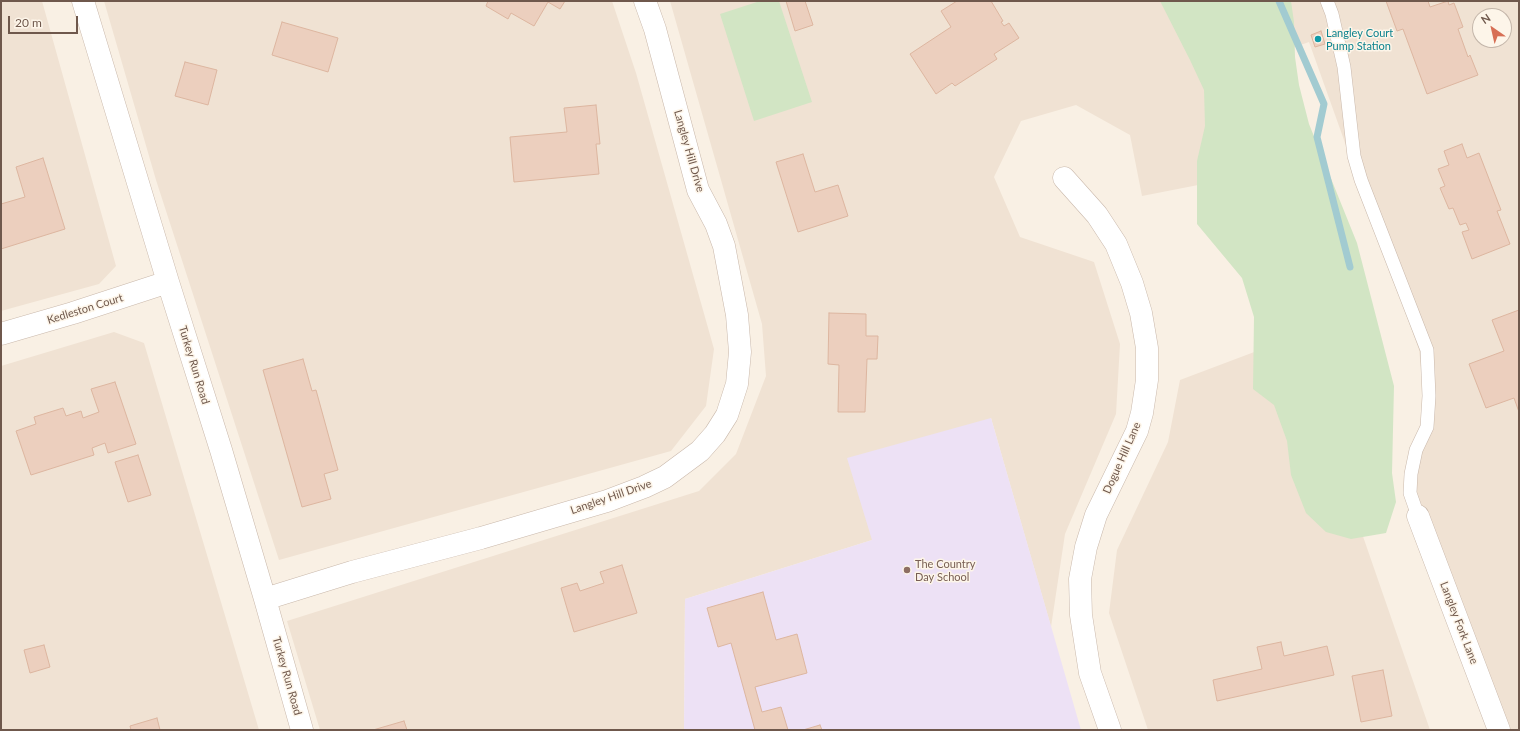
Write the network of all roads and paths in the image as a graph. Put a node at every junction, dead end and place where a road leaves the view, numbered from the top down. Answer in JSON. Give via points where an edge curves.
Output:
{"nodes":[{"id":1,"x":83,"y":1,"type":"edge"},
{"id":2,"x":646,"y":1,"type":"edge"},
{"id":3,"x":1326,"y":1,"type":"edge"},
{"id":4,"x":1064,"y":178,"type":"dead end"},
{"id":5,"x":168,"y":282,"type":"junction"},
{"id":6,"x":1,"y":334,"type":"edge"},
{"id":7,"x":1418,"y":516,"type":"joint"},
{"id":8,"x":265,"y":599,"type":"junction"},
{"id":9,"x":302,"y":730,"type":"edge"},
{"id":10,"x":1110,"y":730,"type":"edge"},
{"id":11,"x":1499,"y":730,"type":"edge"}],
"edges":[{"from":1,"to":5,"type":"street","name":"Turkey Run Road"},
{"from":2,"to":8,"type":"street","name":"Langley Hill Drive","via":[[698,190],[716,224],[724,246],[737,315],[740,352],[737,384],[727,415],[715,434],[700,451],[665,477],[614,498]]},
{"from":3,"to":7,"type":"lane","via":[[1332,14],[1344,67],[1354,156],[1427,350],[1427,427],[1416,450],[1411,474],[1410,493]]},
{"from":4,"to":10,"type":"street","name":"Dogue Hill Lane","via":[[1097,215],[1116,244],[1141,313],[1147,348],[1147,380],[1137,431],[1096,515],[1080,579],[1081,615],[1090,673]]},
{"from":5,"to":6,"type":"street","name":"Kedleston Court"},
{"from":5,"to":8,"type":"street","name":"Turkey Run Road"},
{"from":7,"to":11,"type":"street","name":"Langley Fork Lane"},
{"from":8,"to":9,"type":"street","name":"Turkey Run Road"}]}
